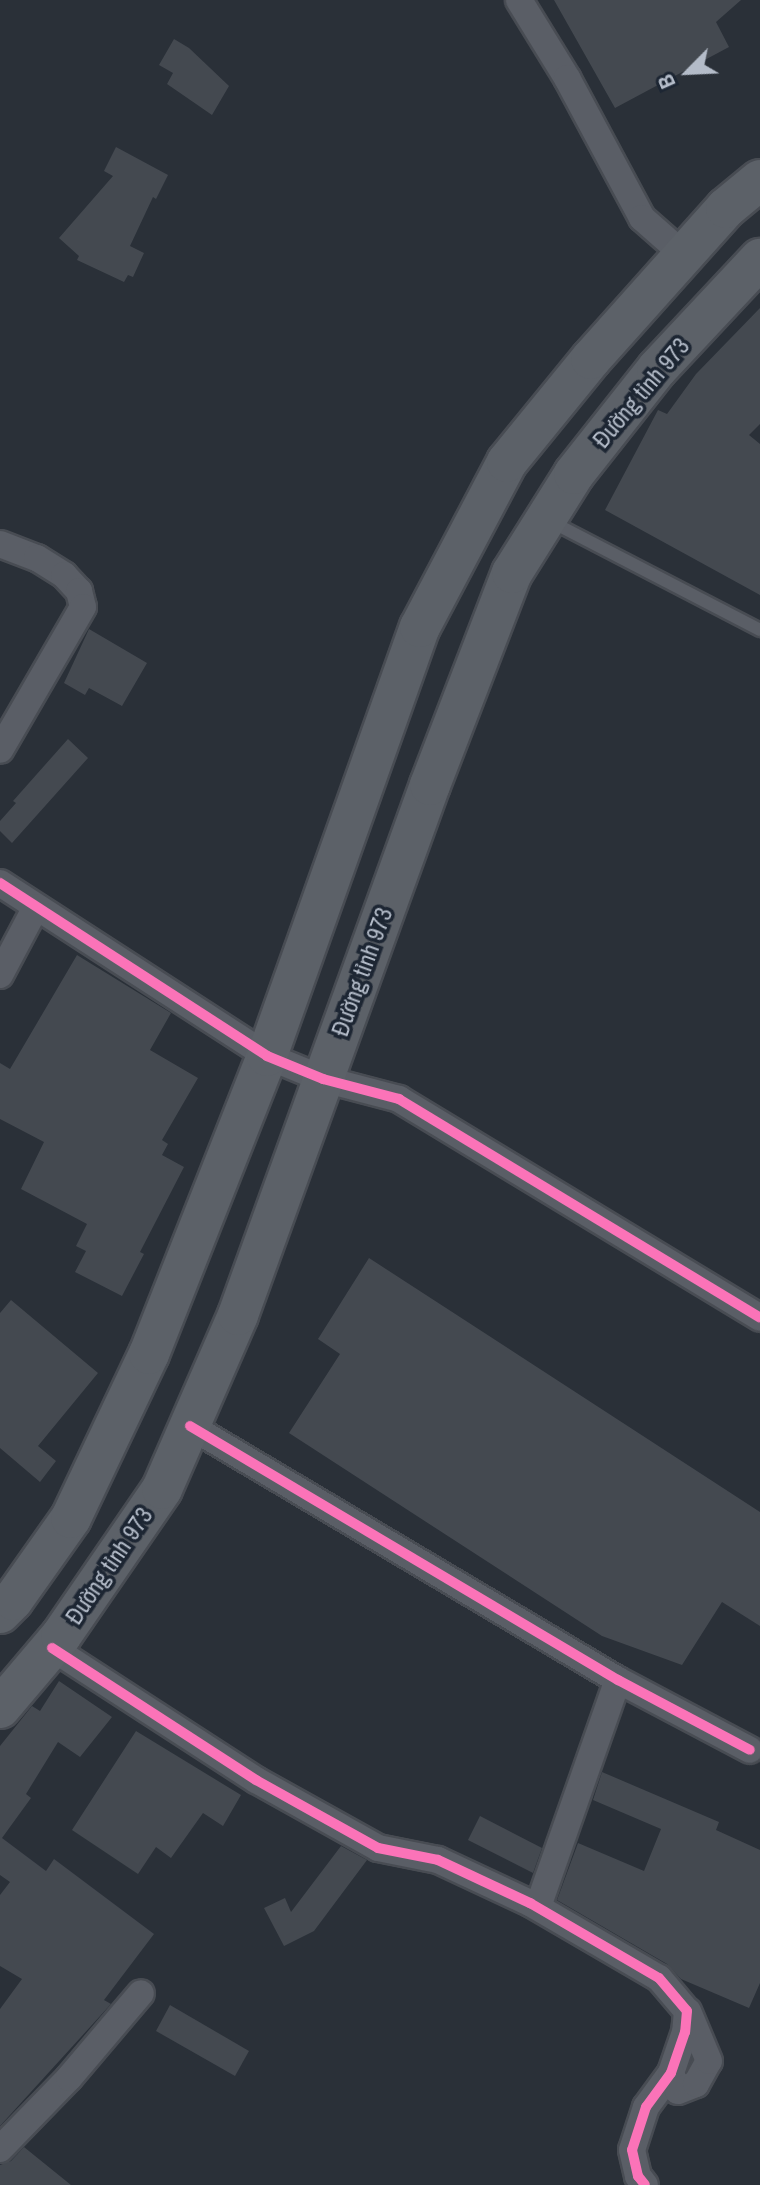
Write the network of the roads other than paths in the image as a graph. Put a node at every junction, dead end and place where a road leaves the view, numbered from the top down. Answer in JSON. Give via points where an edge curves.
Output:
{"nodes":[{"id":1,"x":519,"y":0,"type":"edge"},
{"id":2,"x":760,"y":180,"type":"edge"},
{"id":3,"x":684,"y":255,"type":"junction"},
{"id":4,"x":760,"y":259,"type":"edge"},
{"id":5,"x":546,"y":519,"type":"junction"},
{"id":6,"x":0,"y":544,"type":"edge"},
{"id":7,"x":760,"y":630,"type":"edge"},
{"id":8,"x":8,"y":719,"type":"edge"},
{"id":9,"x":0,"y":750,"type":"edge"},
{"id":10,"x":0,"y":883,"type":"edge"},
{"id":11,"x":36,"y":907,"type":"junction"},
{"id":12,"x":0,"y":975,"type":"edge"},
{"id":13,"x":267,"y":1056,"type":"junction"},
{"id":14,"x":323,"y":1079,"type":"junction"},
{"id":15,"x":760,"y":1318,"type":"edge"},
{"id":16,"x":190,"y":1426,"type":"junction"},
{"id":17,"x":0,"y":1613,"type":"edge"},
{"id":18,"x":52,"y":1648,"type":"junction"},
{"id":19,"x":618,"y":1680,"type":"junction"},
{"id":20,"x":0,"y":1708,"type":"edge"},
{"id":21,"x":750,"y":1750,"type":"dead end"},
{"id":22,"x":540,"y":1901,"type":"dead end"},
{"id":23,"x":141,"y":1993,"type":"dead end"},
{"id":24,"x":0,"y":2149,"type":"edge"},
{"id":25,"x":645,"y":2185,"type":"edge"}],
"edges":[{"from":1,"to":3,"type":"street","via":[[642,218]]},
{"from":2,"to":3,"type":"main road"},
{"from":3,"to":13,"type":"main road","via":[[507,462],[420,627]]},
{"from":4,"to":5,"type":"main road","name":"Đường tỉnh 973","via":[[657,369],[574,474]]},
{"from":5,"to":7,"type":"lane"},
{"from":5,"to":14,"type":"main road","name":"Đường tỉnh 973","via":[[506,588]]},
{"from":6,"to":8,"type":"street","via":[[64,575],[79,591],[83,607]]},
{"from":8,"to":9,"type":"street"},
{"from":10,"to":11,"type":"street"},
{"from":11,"to":12,"type":"street"},
{"from":11,"to":13,"type":"street"},
{"from":13,"to":14,"type":"street"},
{"from":13,"to":17,"type":"main road","via":[[136,1381],[71,1518]]},
{"from":14,"to":15,"type":"street","via":[[399,1099]]},
{"from":14,"to":16,"type":"main road","name":"Đường tỉnh 973","via":[[238,1315]]},
{"from":16,"to":18,"type":"main road","name":"Đường tỉnh 973","via":[[162,1489]]},
{"from":16,"to":19,"type":"street"},
{"from":18,"to":20,"type":"main road","name":"Đường tỉnh 973"},
{"from":18,"to":25,"type":"street","via":[[256,1780],[378,1848],[438,1860],[530,1903],[659,1978],[687,2011],[709,2061],[696,2084],[678,2091],[671,2073],[646,2107],[632,2150]]},
{"from":19,"to":21,"type":"street"},
{"from":19,"to":22,"type":"street"},
{"from":23,"to":24,"type":"street"}]}
